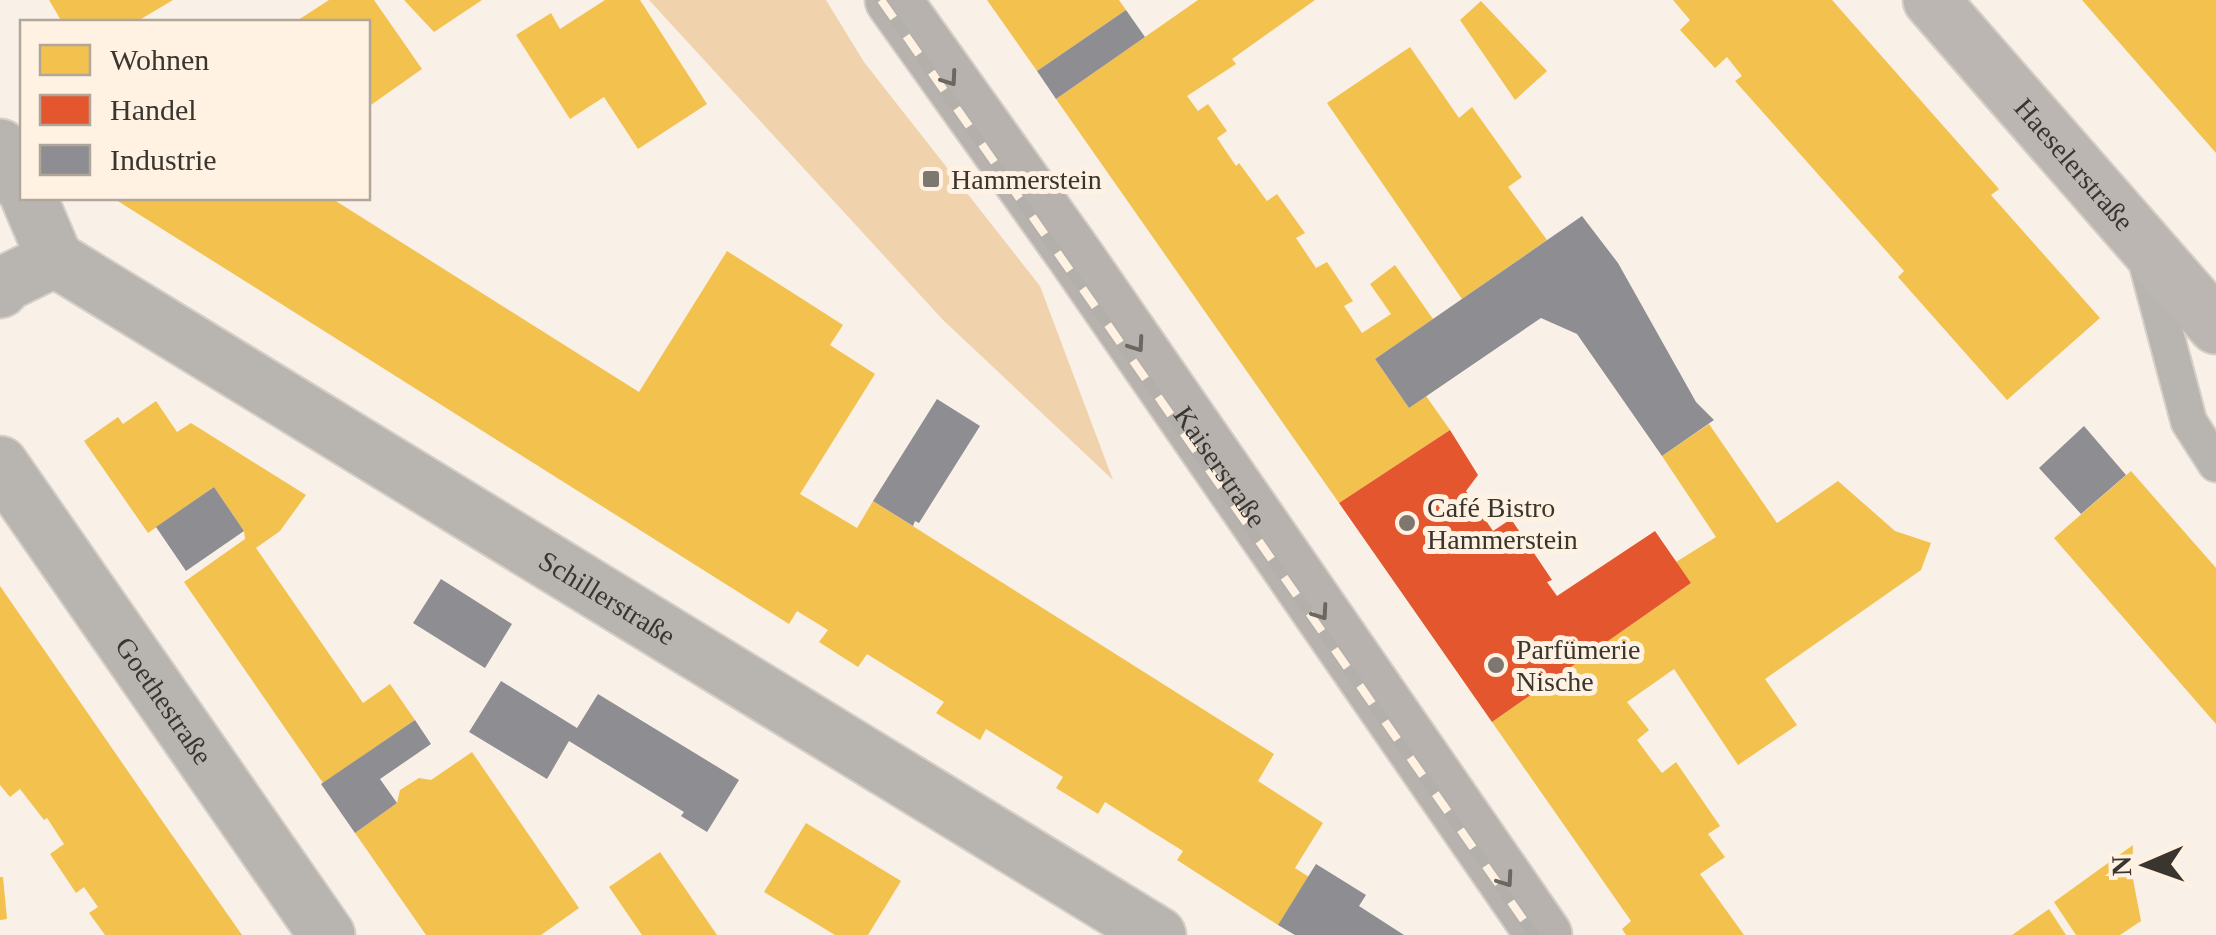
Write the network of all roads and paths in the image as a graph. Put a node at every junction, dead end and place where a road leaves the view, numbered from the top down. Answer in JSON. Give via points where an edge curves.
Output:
{"nodes":[{"id":1,"x":894,"y":0,"type":"edge"},
{"id":2,"x":1931,"y":0,"type":"edge"},
{"id":3,"x":0,"y":147,"type":"edge"},
{"id":4,"x":20,"y":182,"type":"edge"},
{"id":5,"x":29,"y":200,"type":"edge"},
{"id":6,"x":2141,"y":240,"type":"junction"},
{"id":7,"x":55,"y":260,"type":"junction"},
{"id":8,"x":0,"y":290,"type":"edge"},
{"id":9,"x":2216,"y":326,"type":"edge"},
{"id":10,"x":0,"y":464,"type":"edge"},
{"id":11,"x":2216,"y":464,"type":"edge"},
{"id":12,"x":327,"y":935,"type":"edge"},
{"id":13,"x":1158,"y":935,"type":"edge"},
{"id":14,"x":1544,"y":935,"type":"edge"}],
"edges":[{"from":1,"to":14,"type":"main road","name":"Kaiserstraße","one_way":true},
{"from":2,"to":6,"type":"main road","name":"Haeselerstraße"},
{"from":3,"to":4,"type":"street"},
{"from":5,"to":7,"type":"street"},
{"from":6,"to":9,"type":"main road","name":"Haeselerstraße"},
{"from":6,"to":11,"type":"lane","via":[[2189,422]]},
{"from":7,"to":8,"type":"street"},
{"from":7,"to":13,"type":"street","name":"Schillerstraße"},
{"from":10,"to":12,"type":"street","name":"Goethestraße"}]}
